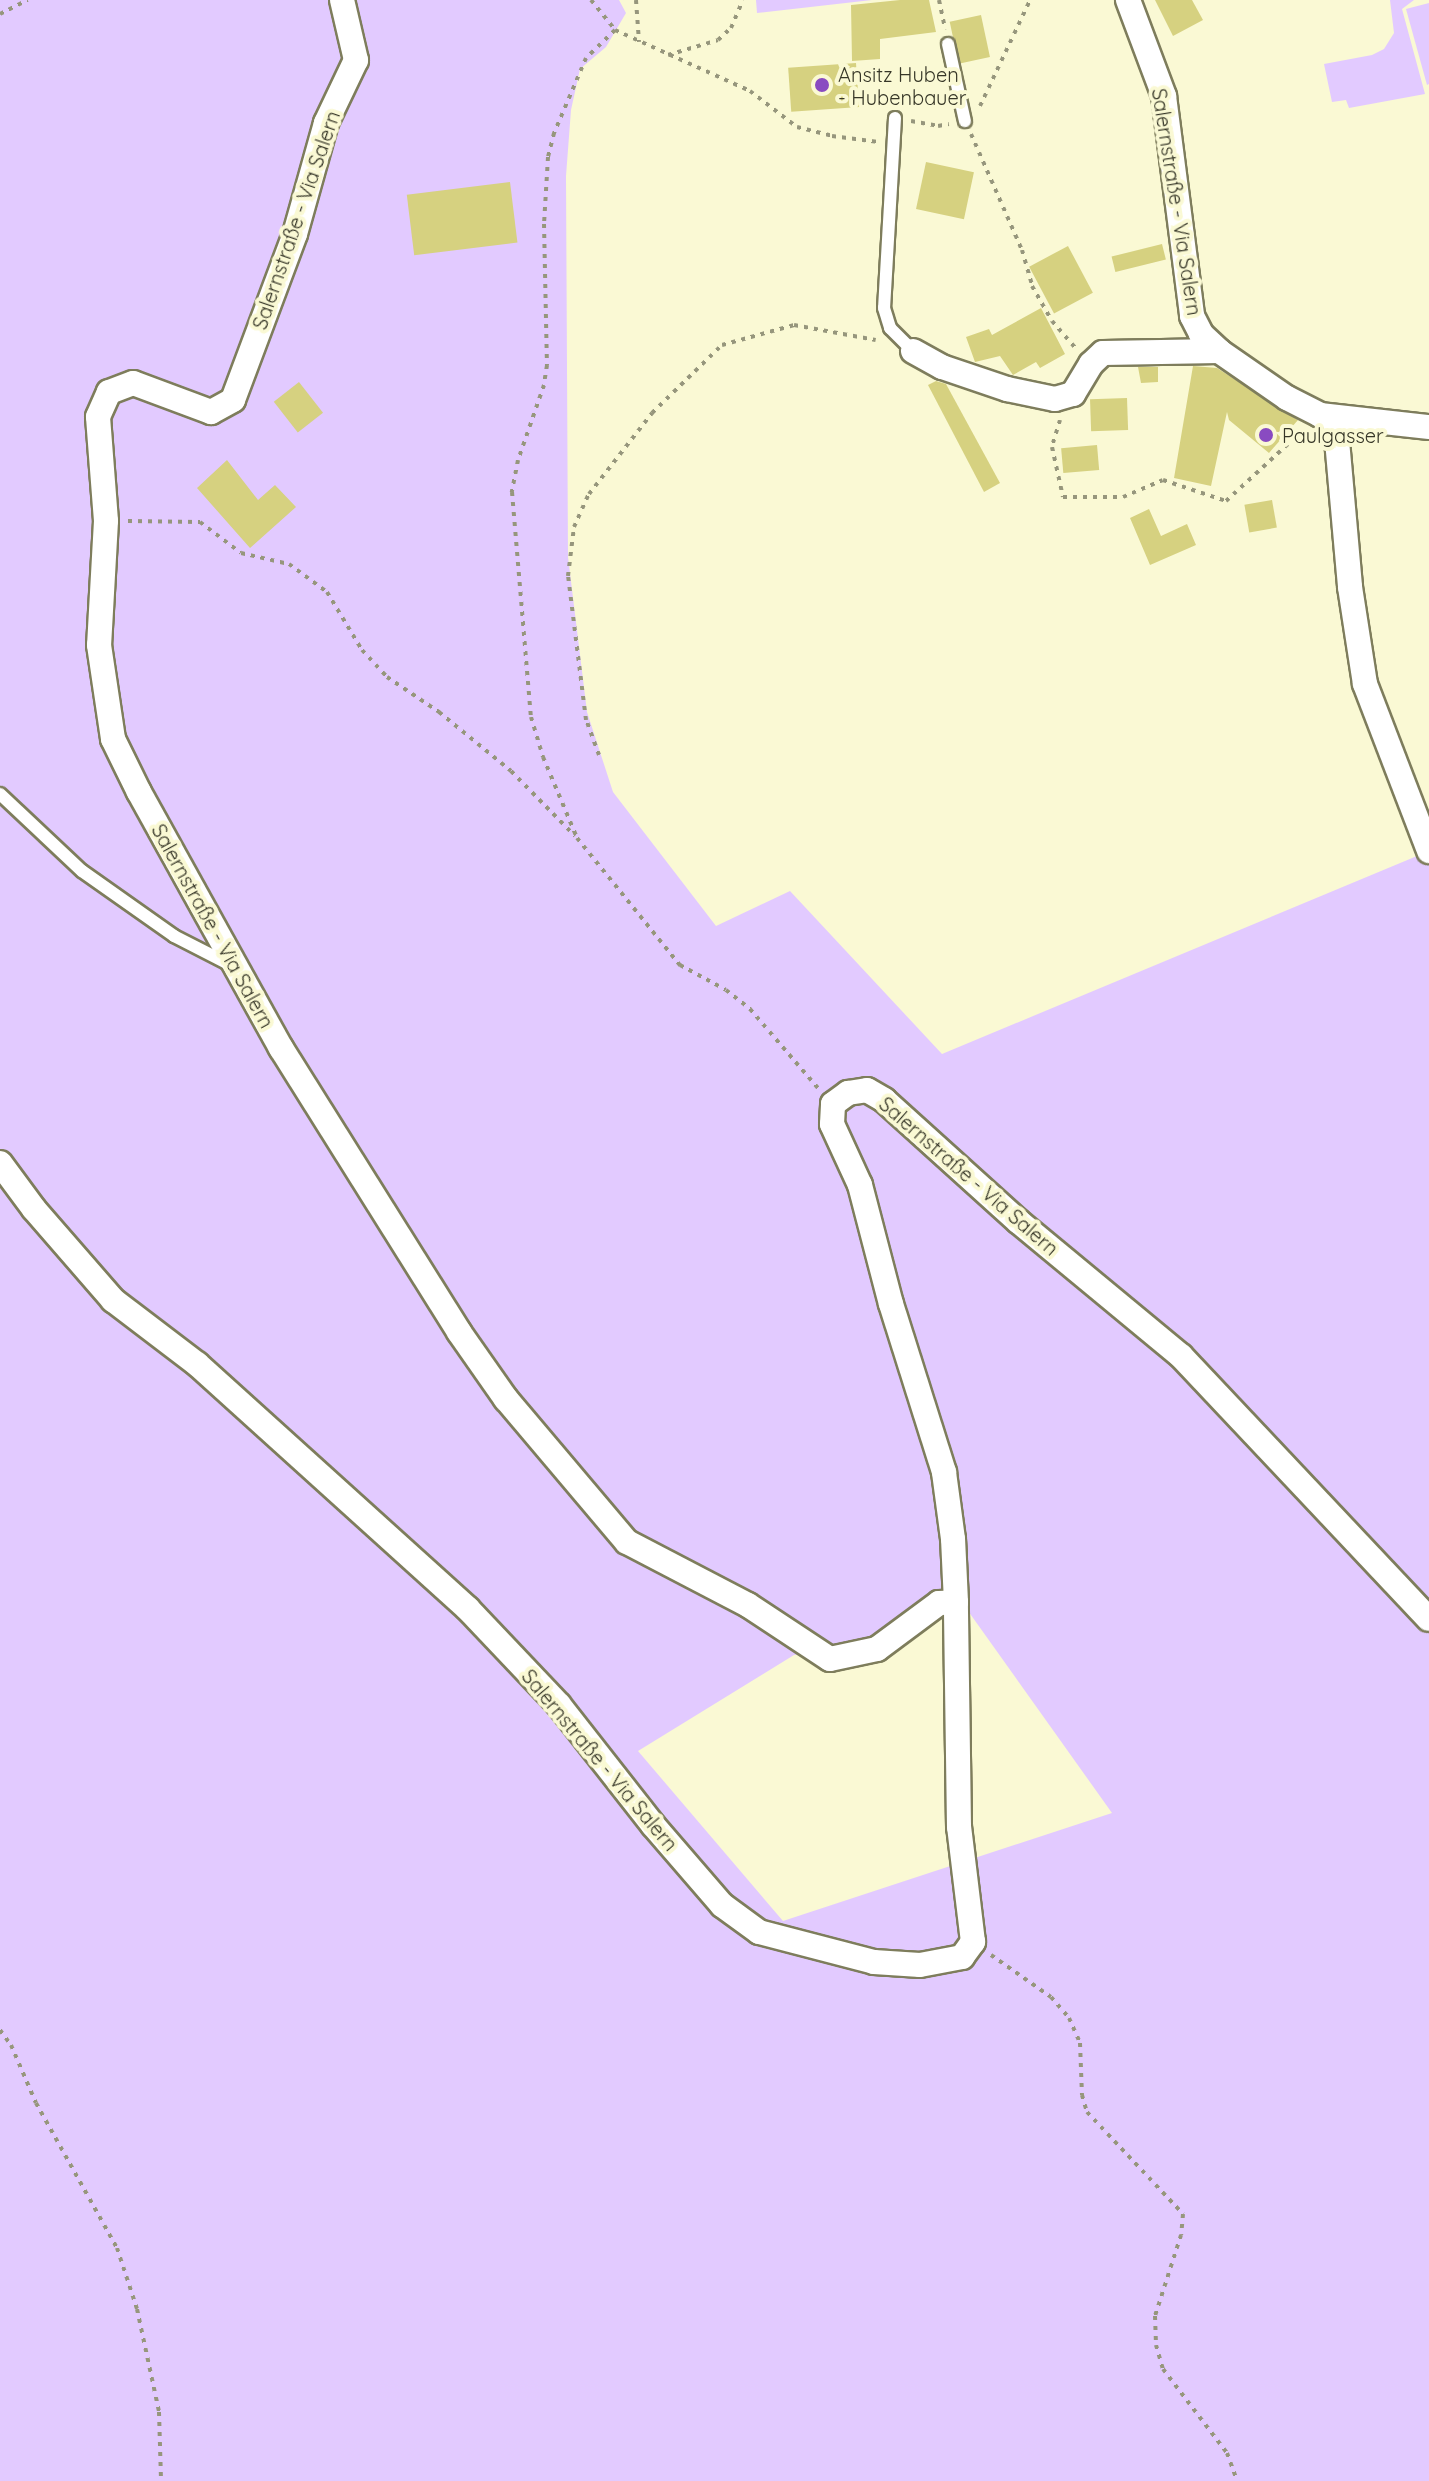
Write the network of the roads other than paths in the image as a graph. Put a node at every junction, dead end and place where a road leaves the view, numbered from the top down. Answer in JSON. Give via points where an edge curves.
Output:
{"nodes":[{"id":1,"x":342,"y":0,"type":"edge"},
{"id":2,"x":1128,"y":0,"type":"edge"},
{"id":3,"x":948,"y":44,"type":"road end"},
{"id":4,"x":895,"y":118,"type":"road end"},
{"id":5,"x":965,"y":121,"type":"road end"},
{"id":6,"x":1192,"y":316,"type":"junction"},
{"id":7,"x":913,"y":351,"type":"joint"},
{"id":8,"x":1174,"y":351,"type":"junction"},
{"id":9,"x":1219,"y":351,"type":"junction"},
{"id":10,"x":1328,"y":416,"type":"junction"},
{"id":11,"x":1429,"y":427,"type":"edge"},
{"id":12,"x":0,"y":794,"type":"edge"},
{"id":13,"x":1429,"y":851,"type":"edge"},
{"id":14,"x":236,"y":967,"type":"junction"},
{"id":15,"x":0,"y":1163,"type":"edge"},
{"id":16,"x":956,"y":1602,"type":"junction"},
{"id":17,"x":1429,"y":1619,"type":"edge"}],
"edges":[{"from":1,"to":14,"type":"street","name":"Salernstraße - Via Salern","via":[[356,60],[326,123],[295,234],[233,400],[211,412],[133,383],[109,392],[98,417],[106,521],[99,645],[113,739]]},
{"from":2,"to":6,"type":"street","name":"Salernstraße - Via Salern","via":[[1164,96]]},
{"from":3,"to":5,"type":"lane"},
{"from":4,"to":7,"type":"lane","via":[[884,308],[890,328]]},
{"from":6,"to":8,"type":"street"},
{"from":6,"to":9,"type":"street","name":"Salernstraße - Via Salern"},
{"from":7,"to":8,"type":"street","via":[[1007,389],[1065,399],[1103,353]]},
{"from":8,"to":9,"type":"street"},
{"from":9,"to":10,"type":"street","name":"Salernstraße - Via Salern","via":[[1287,398]]},
{"from":10,"to":11,"type":"street"},
{"from":10,"to":13,"type":"street","via":[[1365,684]]},
{"from":12,"to":14,"type":"lane","via":[[82,871],[174,936]]},
{"from":14,"to":16,"type":"street","name":"Salernstraße - Via Salern","via":[[459,1332],[506,1399],[627,1542],[748,1605],[830,1659],[877,1649],[939,1603]]},
{"from":15,"to":16,"type":"street","name":"Salernstraße - Via Salern","via":[[113,1300],[197,1364],[468,1609],[559,1705],[722,1905],[759,1932],[874,1962],[920,1965],[962,1957],[973,1942],[959,1827]]},
{"from":16,"to":17,"type":"street","name":"Salernstraße - Via Salern","via":[[944,1472],[860,1185],[832,1124],[833,1104],[848,1093],[867,1090],[884,1100],[1019,1222],[1181,1356]]}]}
